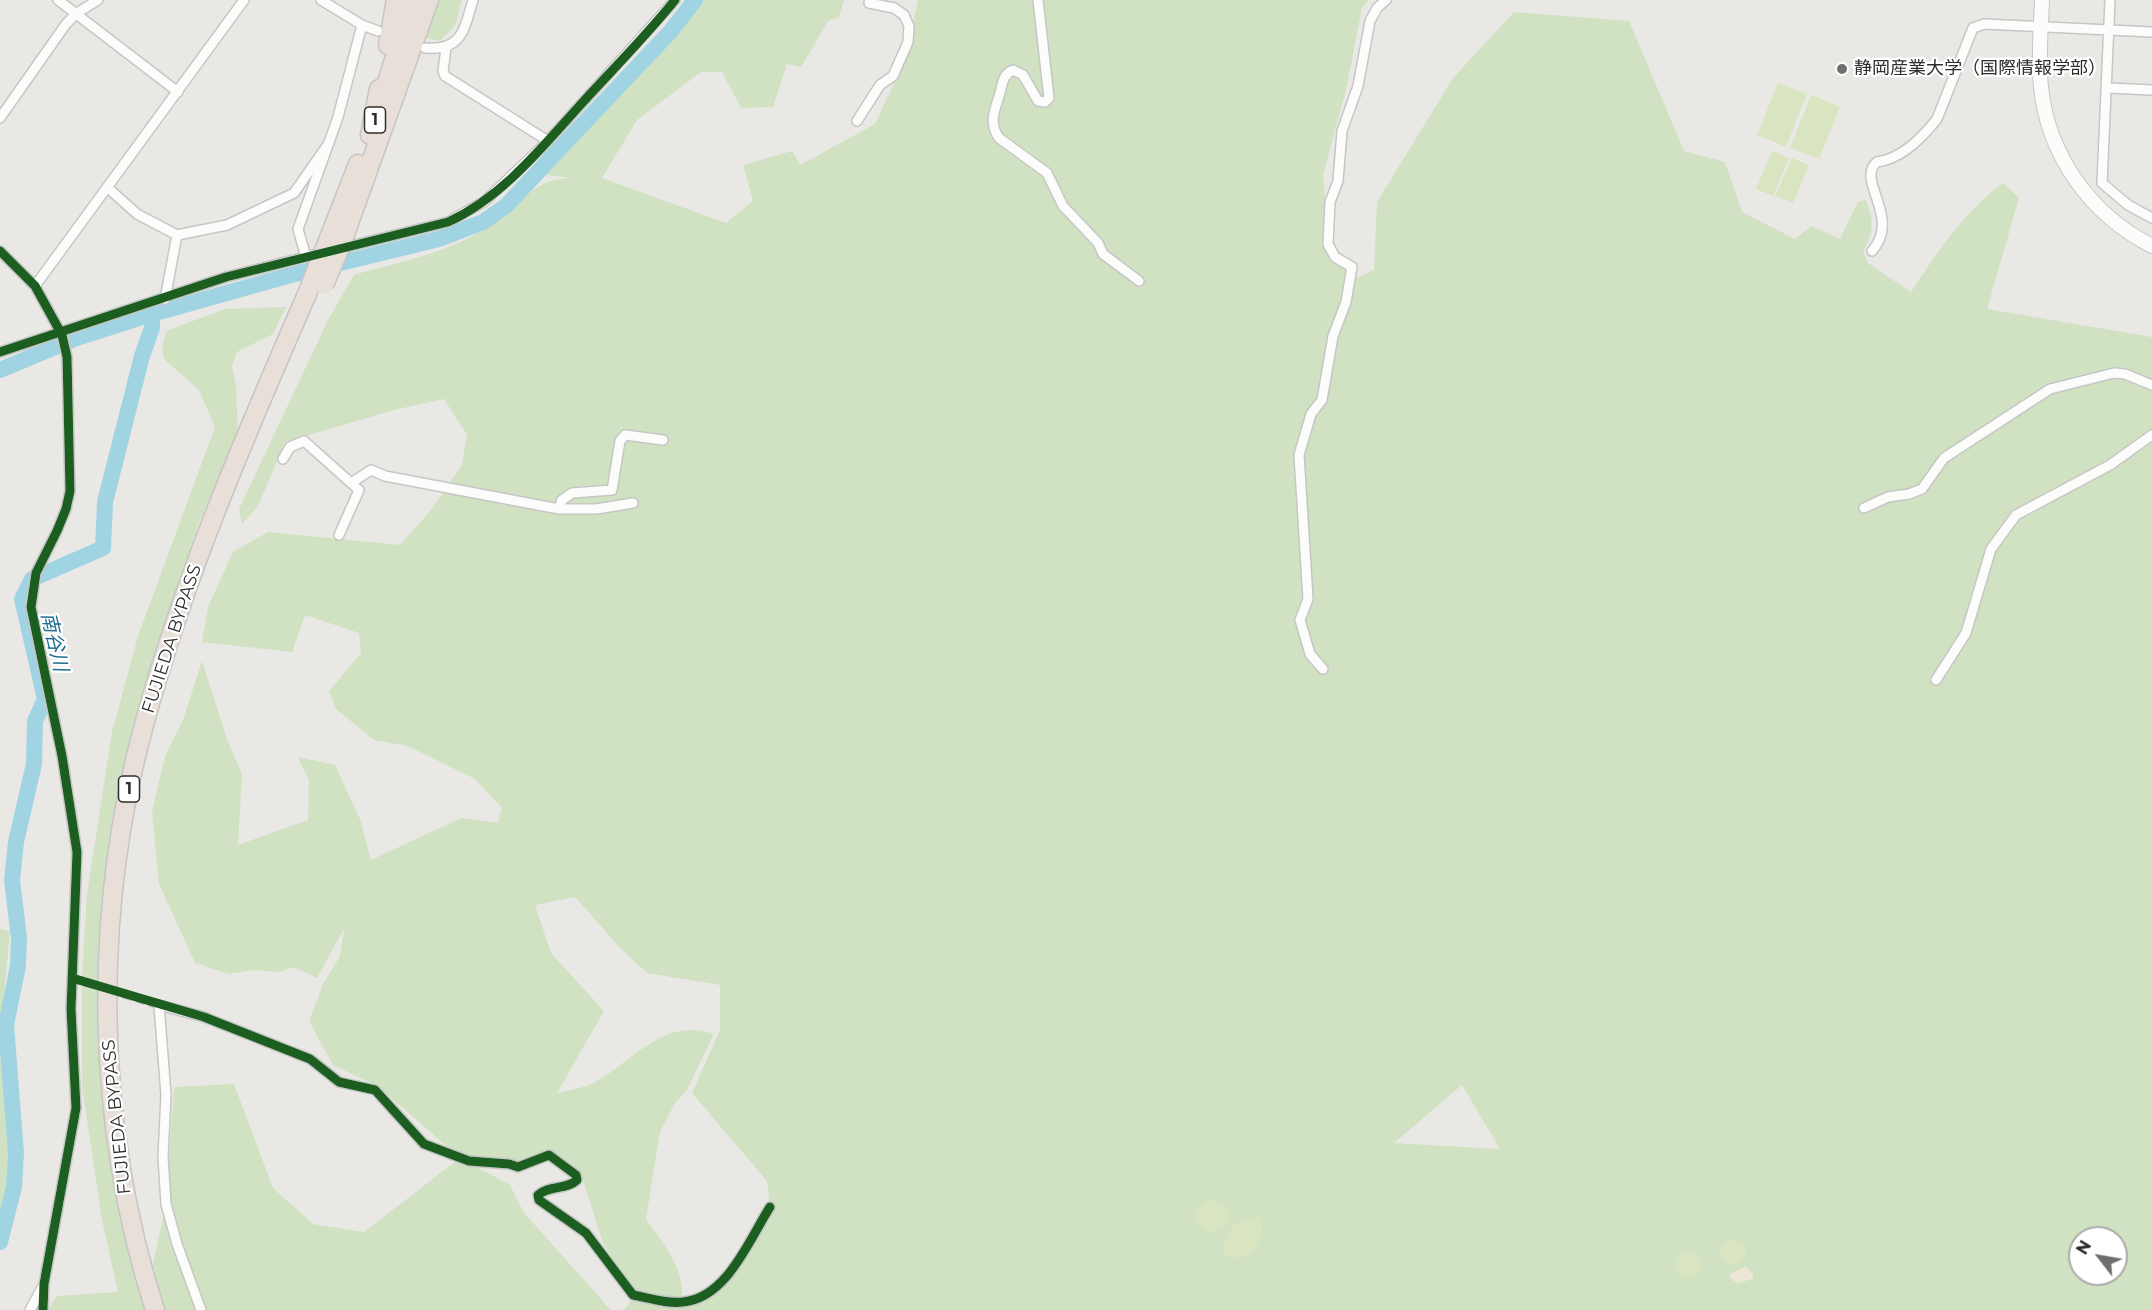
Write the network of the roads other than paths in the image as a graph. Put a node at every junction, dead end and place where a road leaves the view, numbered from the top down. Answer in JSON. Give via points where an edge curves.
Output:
{"nodes":[{"id":1,"x":58,"y":0,"type":"edge"},
{"id":2,"x":98,"y":0,"type":"edge"},
{"id":3,"x":244,"y":0,"type":"edge"},
{"id":4,"x":321,"y":0,"type":"edge"},
{"id":5,"x":396,"y":0,"type":"edge"},
{"id":6,"x":412,"y":0,"type":"edge"},
{"id":7,"x":429,"y":0,"type":"edge"},
{"id":8,"x":472,"y":0,"type":"edge"},
{"id":9,"x":675,"y":0,"type":"edge"},
{"id":10,"x":870,"y":0,"type":"edge"},
{"id":11,"x":1038,"y":0,"type":"edge"},
{"id":12,"x":1386,"y":0,"type":"edge"},
{"id":13,"x":2110,"y":0,"type":"edge"},
{"id":14,"x":2042,"y":2,"type":"edge"},
{"id":15,"x":895,"y":4,"type":"edge"},
{"id":16,"x":75,"y":15,"type":"junction"},
{"id":17,"x":362,"y":25,"type":"junction"},
{"id":18,"x":2042,"y":27,"type":"junction"},
{"id":19,"x":378,"y":31,"type":"dead end"},
{"id":20,"x":2108,"y":31,"type":"junction"},
{"id":21,"x":2152,"y":32,"type":"edge"},
{"id":22,"x":425,"y":48,"type":"dead end"},
{"id":23,"x":446,"y":48,"type":"junction"},
{"id":24,"x":2108,"y":88,"type":"junction"},
{"id":25,"x":2152,"y":90,"type":"edge"},
{"id":26,"x":178,"y":92,"type":"junction"},
{"id":27,"x":0,"y":118,"type":"edge"},
{"id":28,"x":857,"y":121,"type":"dead end"},
{"id":29,"x":370,"y":135,"type":"junction"},
{"id":30,"x":548,"y":141,"type":"junction"},
{"id":31,"x":328,"y":143,"type":"junction"},
{"id":32,"x":107,"y":187,"type":"junction"},
{"id":33,"x":2152,"y":218,"type":"edge"},
{"id":34,"x":177,"y":235,"type":"junction"},
{"id":35,"x":336,"y":239,"type":"junction"},
{"id":36,"x":2152,"y":246,"type":"edge"},
{"id":37,"x":0,"y":251,"type":"edge"},
{"id":38,"x":1872,"y":251,"type":"dead end"},
{"id":39,"x":306,"y":257,"type":"junction"},
{"id":40,"x":1138,"y":281,"type":"dead end"},
{"id":41,"x":35,"y":286,"type":"junction"},
{"id":42,"x":165,"y":299,"type":"junction"},
{"id":43,"x":62,"y":334,"type":"junction"},
{"id":44,"x":0,"y":352,"type":"edge"},
{"id":45,"x":2152,"y":385,"type":"edge"},
{"id":46,"x":2152,"y":435,"type":"edge"},
{"id":47,"x":663,"y":440,"type":"dead end"},
{"id":48,"x":283,"y":459,"type":"dead end"},
{"id":49,"x":351,"y":483,"type":"junction"},
{"id":50,"x":633,"y":502,"type":"dead end"},
{"id":51,"x":1864,"y":508,"type":"dead end"},
{"id":52,"x":559,"y":509,"type":"junction"},
{"id":53,"x":339,"y":535,"type":"dead end"},
{"id":54,"x":1323,"y":669,"type":"dead end"},
{"id":55,"x":1936,"y":680,"type":"dead end"},
{"id":56,"x":770,"y":1207,"type":"dead end"},
{"id":57,"x":44,"y":1284,"type":"junction"},
{"id":58,"x":30,"y":1310,"type":"edge"},
{"id":59,"x":43,"y":1310,"type":"edge"},
{"id":60,"x":155,"y":1310,"type":"edge"},
{"id":61,"x":201,"y":1310,"type":"edge"}],
"edges":[{"from":1,"to":16,"type":"street"},
{"from":2,"to":16,"type":"street"},
{"from":3,"to":26,"type":"street"},
{"from":4,"to":17,"type":"street"},
{"from":5,"to":29,"type":"highway","number":"1"},
{"from":6,"to":29,"type":"highway","name":"FUJIEDA BYPASS","number":"1"},
{"from":7,"to":35,"type":"highway","number":"1"},
{"from":8,"to":23,"type":"street","via":[[458,40]]},
{"from":9,"to":30,"type":"street"},
{"from":10,"to":15,"type":"street","via":[[869,3]]},
{"from":11,"to":40,"type":"street","via":[[1049,98],[1046,102],[1038,101],[1023,75],[1013,70],[1007,73],[992,112],[993,130],[1047,173],[1063,206],[1098,243],[1102,254]]},
{"from":12,"to":54,"type":"street","via":[[1371,21],[1358,86],[1341,131],[1328,244],[1335,257],[1352,267],[1346,302],[1333,336],[1322,400],[1311,414],[1299,455],[1308,599],[1300,620],[1310,654]]},
{"from":13,"to":20,"type":"street"},
{"from":14,"to":18,"type":"street"},
{"from":15,"to":28,"type":"street","via":[[909,26],[908,42],[893,76],[880,85]]},
{"from":16,"to":26,"type":"street"},
{"from":16,"to":27,"type":"street"},
{"from":17,"to":19,"type":"street"},
{"from":17,"to":31,"type":"street"},
{"from":18,"to":20,"type":"street"},
{"from":18,"to":36,"type":"street","via":[[2040,66],[2045,110],[2068,169],[2106,215]]},
{"from":18,"to":38,"type":"street","via":[[1984,24],[1970,32],[1937,119],[1895,158],[1877,162],[1870,171],[1883,220],[1880,242]]},
{"from":20,"to":21,"type":"street"},
{"from":20,"to":24,"type":"street"},
{"from":22,"to":23,"type":"street"},
{"from":23,"to":30,"type":"street","via":[[445,76]]},
{"from":24,"to":25,"type":"street"},
{"from":24,"to":33,"type":"street","via":[[2102,183],[2128,205]]},
{"from":26,"to":32,"type":"street"},
{"from":29,"to":35,"type":"highway","name":"FUJIEDA BYPASS","number":"1"},
{"from":30,"to":39,"type":"street","via":[[502,187],[466,214],[448,222]]},
{"from":31,"to":34,"type":"street","via":[[294,193],[227,225]]},
{"from":31,"to":39,"type":"street","via":[[298,229]]},
{"from":32,"to":34,"type":"street","via":[[137,214]]},
{"from":32,"to":41,"type":"street"},
{"from":34,"to":42,"type":"street"},
{"from":35,"to":60,"type":"highway","name":"FUJIEDA BYPASS","number":"1","bridge":true,"via":[[262,397],[216,514],[144,726],[130,784],[112,910],[108,1033],[113,1106],[128,1212]]},
{"from":37,"to":41,"type":"street"},
{"from":39,"to":42,"type":"street","via":[[226,277]]},
{"from":41,"to":43,"type":"street"},
{"from":42,"to":43,"type":"street"},
{"from":43,"to":44,"type":"street"},
{"from":43,"to":57,"type":"street","via":[[67,357],[70,491],[57,531],[36,573],[31,607],[77,852],[71,1009],[76,1108]]},
{"from":45,"to":51,"type":"street","via":[[2114,373],[2050,389],[1944,458],[1922,489]]},
{"from":46,"to":55,"type":"street","via":[[2110,465],[2016,515],[1990,549],[1966,633]]},
{"from":47,"to":52,"type":"street","via":[[625,435],[620,441],[612,490],[572,493],[562,500]]},
{"from":48,"to":49,"type":"street","via":[[290,447],[304,441]]},
{"from":49,"to":52,"type":"street","via":[[371,470],[385,476]]},
{"from":49,"to":53,"type":"street","via":[[359,490]]},
{"from":50,"to":52,"type":"street","via":[[596,509]]},
{"from":56,"to":61,"type":"street","via":[[712,1292],[682,1302],[633,1295],[586,1233],[539,1200],[543,1191],[577,1180],[576,1175],[549,1155],[518,1167],[450,1155],[424,1144],[375,1090],[339,1082],[310,1059],[204,1017],[159,1005],[166,1095],[166,1204]]},
{"from":57,"to":58,"type":"street"},
{"from":57,"to":59,"type":"street"}]}
